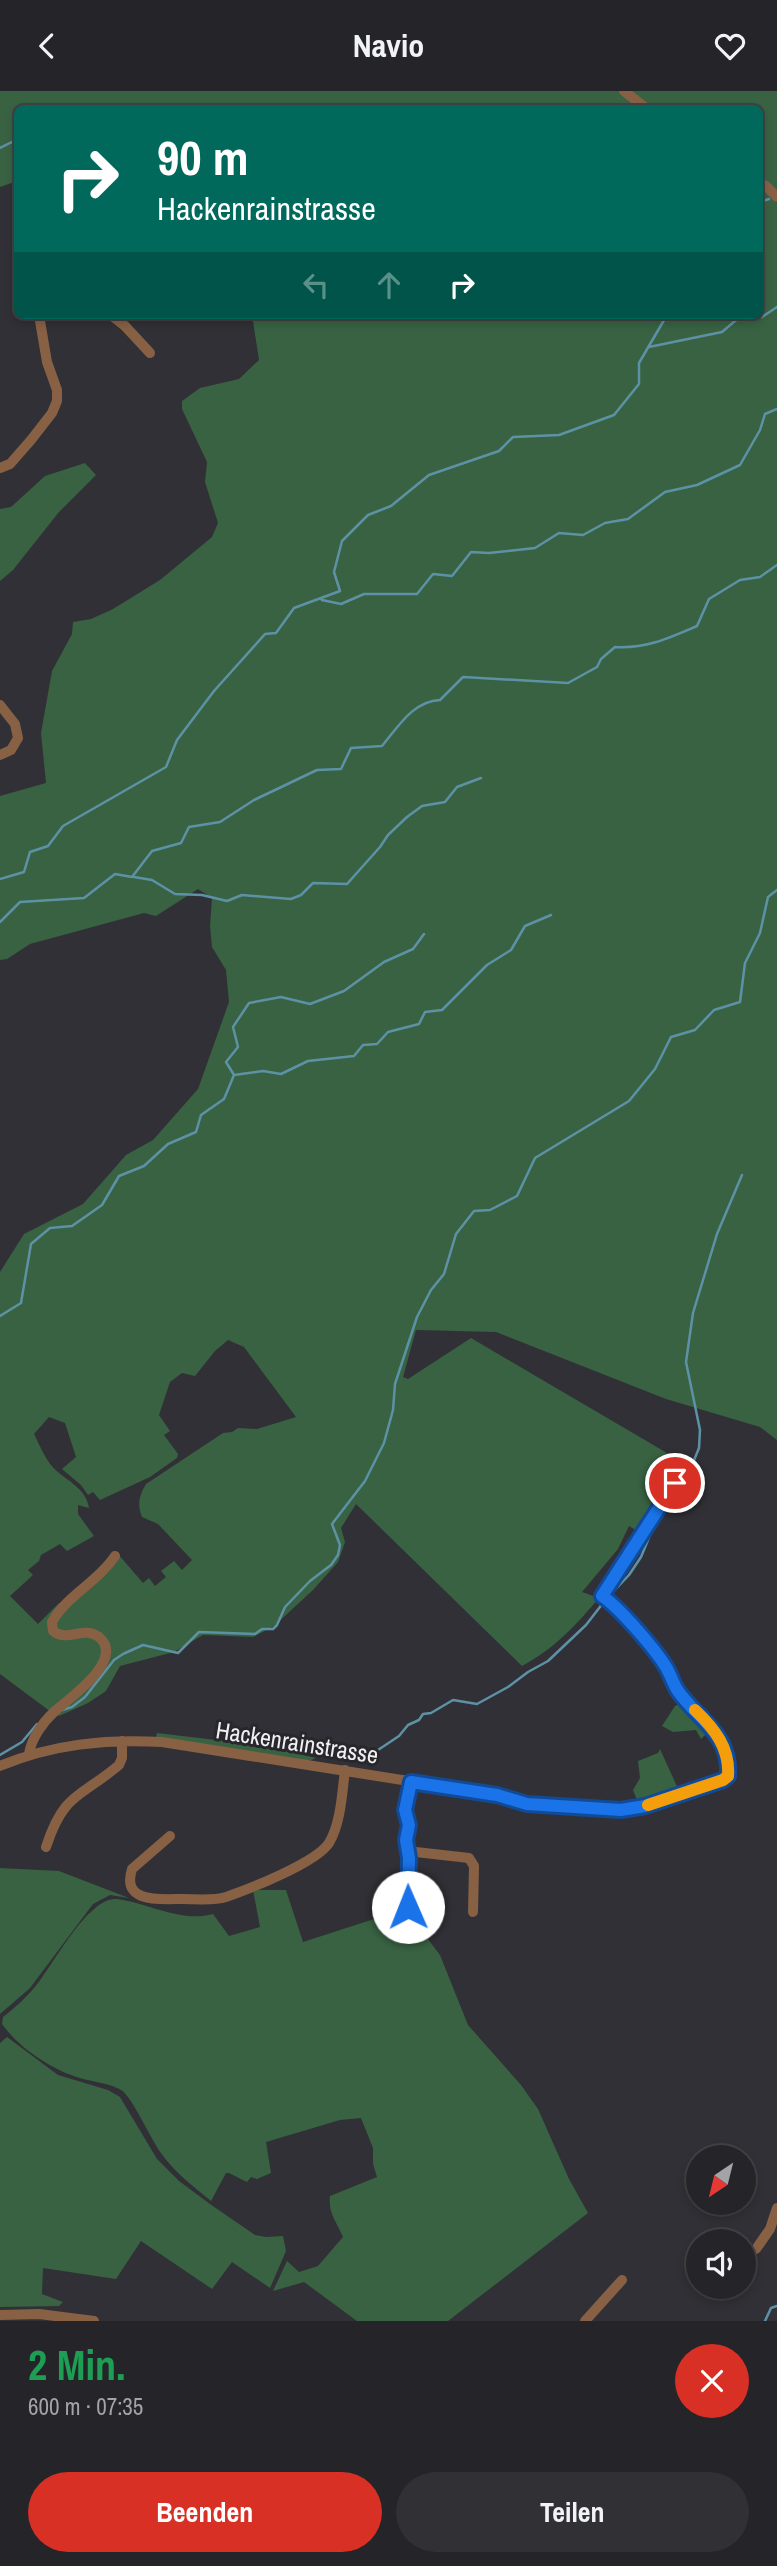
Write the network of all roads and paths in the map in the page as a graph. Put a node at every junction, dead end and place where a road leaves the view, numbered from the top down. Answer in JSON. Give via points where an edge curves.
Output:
{"nodes":[{"id":1,"x":624,"y":91,"type":"edge"},
{"id":2,"x":643,"y":105,"type":"edge"},
{"id":3,"x":763,"y":184,"type":"edge"},
{"id":4,"x":777,"y":197,"type":"edge"},
{"id":5,"x":39,"y":319,"type":"edge"},
{"id":6,"x":116,"y":319,"type":"edge"},
{"id":7,"x":150,"y":353,"type":"dead end"},
{"id":8,"x":0,"y":468,"type":"edge"},
{"id":9,"x":0,"y":705,"type":"edge"},
{"id":10,"x":0,"y":755,"type":"edge"},
{"id":11,"x":675,"y":1483,"type":"dead end"},
{"id":12,"x":115,"y":1556,"type":"dead end"},
{"id":13,"x":122,"y":1741,"type":"junction"},
{"id":14,"x":29,"y":1754,"type":"junction"},
{"id":15,"x":0,"y":1766,"type":"edge"},
{"id":16,"x":345,"y":1770,"type":"junction"},
{"id":17,"x":411,"y":1782,"type":"junction"},
{"id":18,"x":170,"y":1836,"type":"dead end"},
{"id":19,"x":46,"y":1847,"type":"dead end"},
{"id":20,"x":407,"y":1851,"type":"junction"},
{"id":21,"x":408,"y":1907,"type":"dead end"},
{"id":22,"x":474,"y":1912,"type":"dead end"},
{"id":23,"x":777,"y":2209,"type":"edge"},
{"id":24,"x":757,"y":2249,"type":"dead end"},
{"id":25,"x":622,"y":2280,"type":"dead end"},
{"id":26,"x":0,"y":2315,"type":"edge"},
{"id":27,"x":94,"y":2321,"type":"edge"},
{"id":28,"x":585,"y":2321,"type":"edge"}],
"edges":[{"from":1,"to":2,"type":"street"},
{"from":3,"to":4,"type":"street"},
{"from":5,"to":8,"type":"street","via":[[57,401],[10,464]]},
{"from":6,"to":7,"type":"street"},
{"from":9,"to":10,"type":"street","via":[[15,724],[18,738],[11,750]]},
{"from":11,"to":17,"type":"street","name":"Hackenrainstrasse","via":[[602,1596],[655,1652],[678,1692],[710,1724],[724,1747],[728,1776],[621,1810],[527,1804]]},
{"from":12,"to":14,"type":"street","via":[[52,1622],[58,1636],[82,1632],[97,1636],[103,1642],[105,1658],[90,1681],[43,1725]]},
{"from":13,"to":14,"type":"street","name":"Hackenrainstrasse"},
{"from":13,"to":16,"type":"street","name":"Hackenrainstrasse","via":[[162,1742]]},
{"from":13,"to":19,"type":"street","via":[[119,1765],[67,1803]]},
{"from":14,"to":15,"type":"street","name":"Hackenrainstrasse"},
{"from":16,"to":17,"type":"street","name":"Hackenrainstrasse"},
{"from":16,"to":18,"type":"street","via":[[338,1818],[327,1846],[305,1863],[224,1898],[151,1899],[134,1891],[132,1869]]},
{"from":17,"to":20,"type":"street","via":[[405,1810]]},
{"from":20,"to":21,"type":"street"},
{"from":20,"to":22,"type":"street","via":[[469,1858],[474,1866]]},
{"from":23,"to":24,"type":"street"},
{"from":25,"to":28,"type":"street"},
{"from":26,"to":27,"type":"street","via":[[39,2313]]}]}
